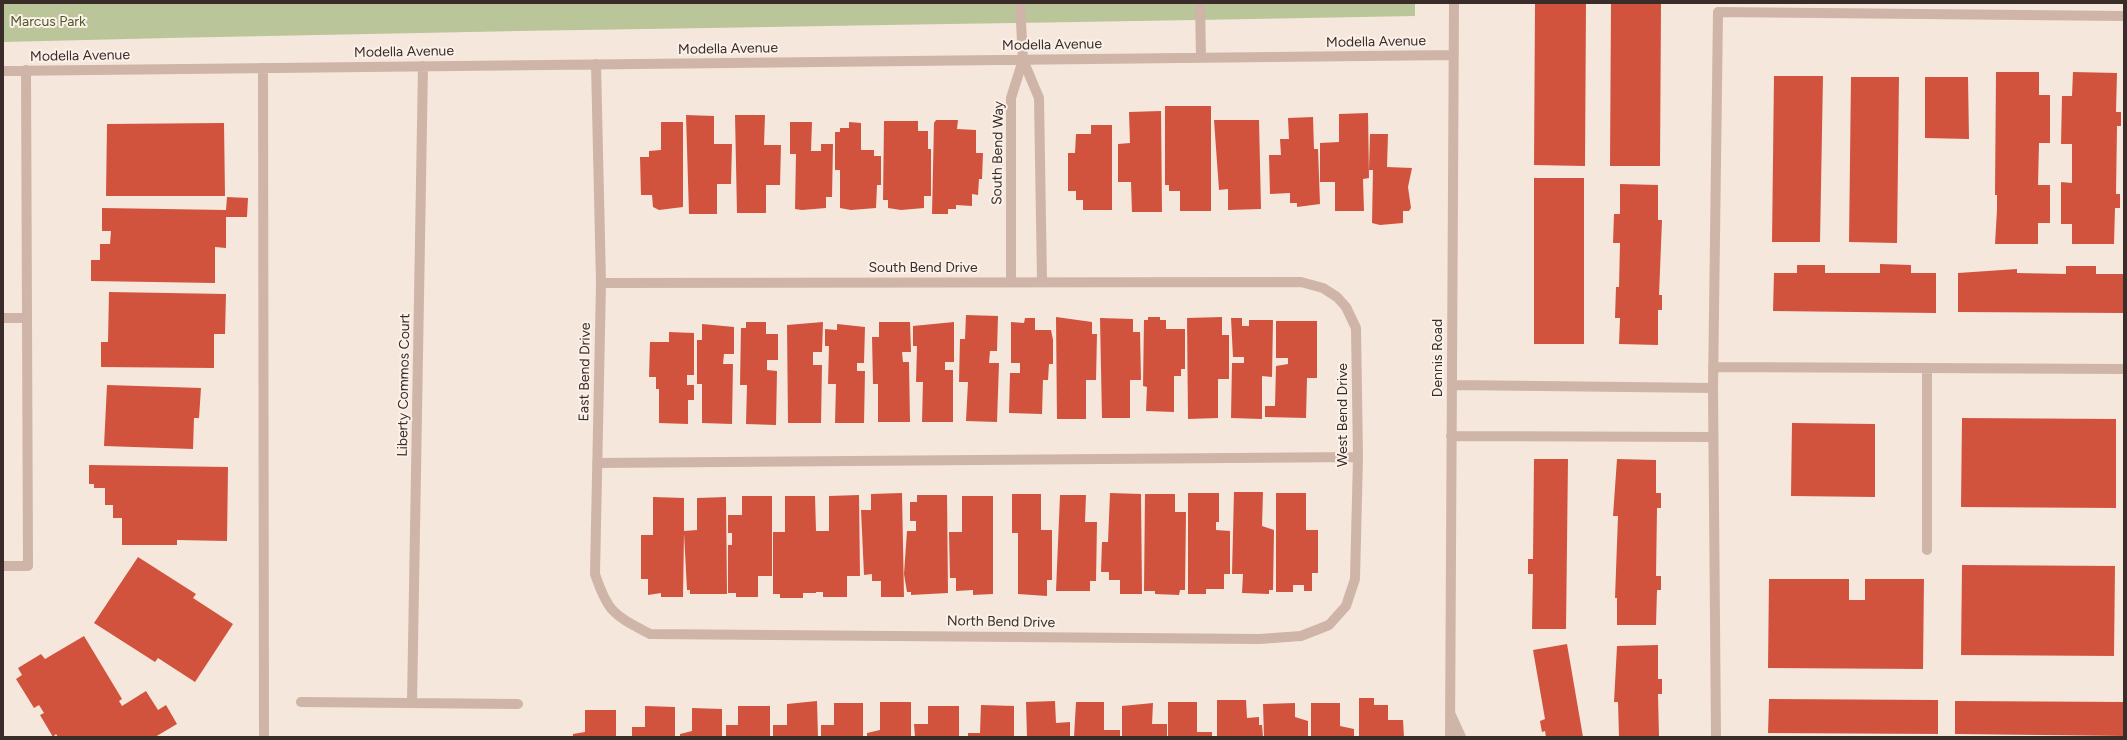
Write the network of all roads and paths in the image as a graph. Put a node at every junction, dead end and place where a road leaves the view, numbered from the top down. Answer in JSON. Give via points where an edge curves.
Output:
{"nodes":[{"id":1,"x":1020,"y":3,"type":"edge"},
{"id":2,"x":1200,"y":3,"type":"edge"},
{"id":3,"x":1454,"y":3,"type":"edge"},
{"id":4,"x":2124,"y":16,"type":"edge"},
{"id":5,"x":1454,"y":55,"type":"junction"},
{"id":6,"x":1201,"y":57,"type":"junction"},
{"id":7,"x":1023,"y":60,"type":"junction"},
{"id":8,"x":596,"y":64,"type":"junction"},
{"id":9,"x":423,"y":66,"type":"junction"},
{"id":10,"x":263,"y":68,"type":"junction"},
{"id":11,"x":26,"y":70,"type":"junction"},
{"id":12,"x":3,"y":71,"type":"edge"},
{"id":13,"x":1011,"y":281,"type":"junction"},
{"id":14,"x":1042,"y":281,"type":"junction"},
{"id":15,"x":1246,"y":282,"type":"joint"},
{"id":16,"x":600,"y":283,"type":"junction"},
{"id":17,"x":3,"y":318,"type":"edge"},
{"id":18,"x":27,"y":318,"type":"junction"},
{"id":19,"x":1713,"y":368,"type":"junction"},
{"id":20,"x":1927,"y":368,"type":"junction"},
{"id":21,"x":2124,"y":369,"type":"edge"},
{"id":22,"x":1452,"y":385,"type":"junction"},
{"id":23,"x":1713,"y":388,"type":"junction"},
{"id":24,"x":1451,"y":436,"type":"junction"},
{"id":25,"x":1713,"y":437,"type":"junction"},
{"id":26,"x":1358,"y":456,"type":"junction"},
{"id":27,"x":597,"y":463,"type":"junction"},
{"id":28,"x":1927,"y":550,"type":"dead end"},
{"id":29,"x":3,"y":566,"type":"edge"},
{"id":30,"x":1329,"y":625,"type":"joint"},
{"id":31,"x":670,"y":634,"type":"joint"},
{"id":32,"x":301,"y":702,"type":"dead end"},
{"id":33,"x":412,"y":703,"type":"junction"},
{"id":34,"x":518,"y":704,"type":"dead end"},
{"id":35,"x":1450,"y":714,"type":"junction"},
{"id":36,"x":264,"y":737,"type":"edge"},
{"id":37,"x":1450,"y":737,"type":"edge"},
{"id":38,"x":1461,"y":737,"type":"edge"},
{"id":39,"x":1716,"y":737,"type":"edge"}],
"edges":[{"from":1,"to":7,"type":"street"},
{"from":2,"to":6,"type":"street"},
{"from":3,"to":5,"type":"street","name":"Dennis Road"},
{"from":4,"to":19,"type":"street","via":[[1718,12]]},
{"from":5,"to":6,"type":"street","name":"Modella Avenue"},
{"from":5,"to":22,"type":"street","name":"Dennis Road"},
{"from":6,"to":7,"type":"street","name":"Modella Avenue"},
{"from":7,"to":8,"type":"street","name":"Modella Avenue"},
{"from":7,"to":13,"type":"street","name":"South Bend Way","via":[[1011,98]]},
{"from":7,"to":14,"type":"street","via":[[1039,98]]},
{"from":8,"to":9,"type":"street","name":"Modella Avenue"},
{"from":8,"to":16,"type":"street","name":"East Bend Drive"},
{"from":9,"to":10,"type":"street","name":"Modella Avenue"},
{"from":9,"to":33,"type":"street","name":"Liberty Commos Court"},
{"from":10,"to":11,"type":"street","name":"Modella Avenue"},
{"from":10,"to":36,"type":"street"},
{"from":11,"to":12,"type":"street","name":"Modella Avenue"},
{"from":11,"to":18,"type":"street"},
{"from":13,"to":14,"type":"street","name":"South Bend Drive"},
{"from":13,"to":16,"type":"street","name":"South Bend Drive"},
{"from":14,"to":15,"type":"street","name":"South Bend Drive"},
{"from":15,"to":26,"type":"street","name":"West Bend Drive","via":[[1301,282],[1323,288],[1346,307],[1356,328]]},
{"from":16,"to":27,"type":"street","name":"East Bend Drive"},
{"from":17,"to":18,"type":"street"},
{"from":18,"to":29,"type":"street","via":[[28,566]]},
{"from":19,"to":20,"type":"street"},
{"from":19,"to":23,"type":"street"},
{"from":20,"to":21,"type":"street"},
{"from":20,"to":28,"type":"street"},
{"from":22,"to":23,"type":"street"},
{"from":22,"to":24,"type":"street","name":"Dennis Road"},
{"from":23,"to":25,"type":"street"},
{"from":24,"to":25,"type":"street"},
{"from":24,"to":35,"type":"street","name":"Dennis Road"},
{"from":25,"to":39,"type":"street"},
{"from":26,"to":27,"type":"street"},
{"from":26,"to":30,"type":"street","name":"West Bend Drive","via":[[1355,579],[1346,606]]},
{"from":27,"to":31,"type":"street","name":"East Bend Drive","via":[[595,574],[604,599],[619,617],[650,634]]},
{"from":30,"to":31,"type":"street","name":"North Bend Drive","via":[[1301,636],[1259,639]]},
{"from":32,"to":33,"type":"street"},
{"from":33,"to":34,"type":"street"},
{"from":35,"to":37,"type":"street","name":"Dennis Road"},
{"from":35,"to":38,"type":"street"}]}
